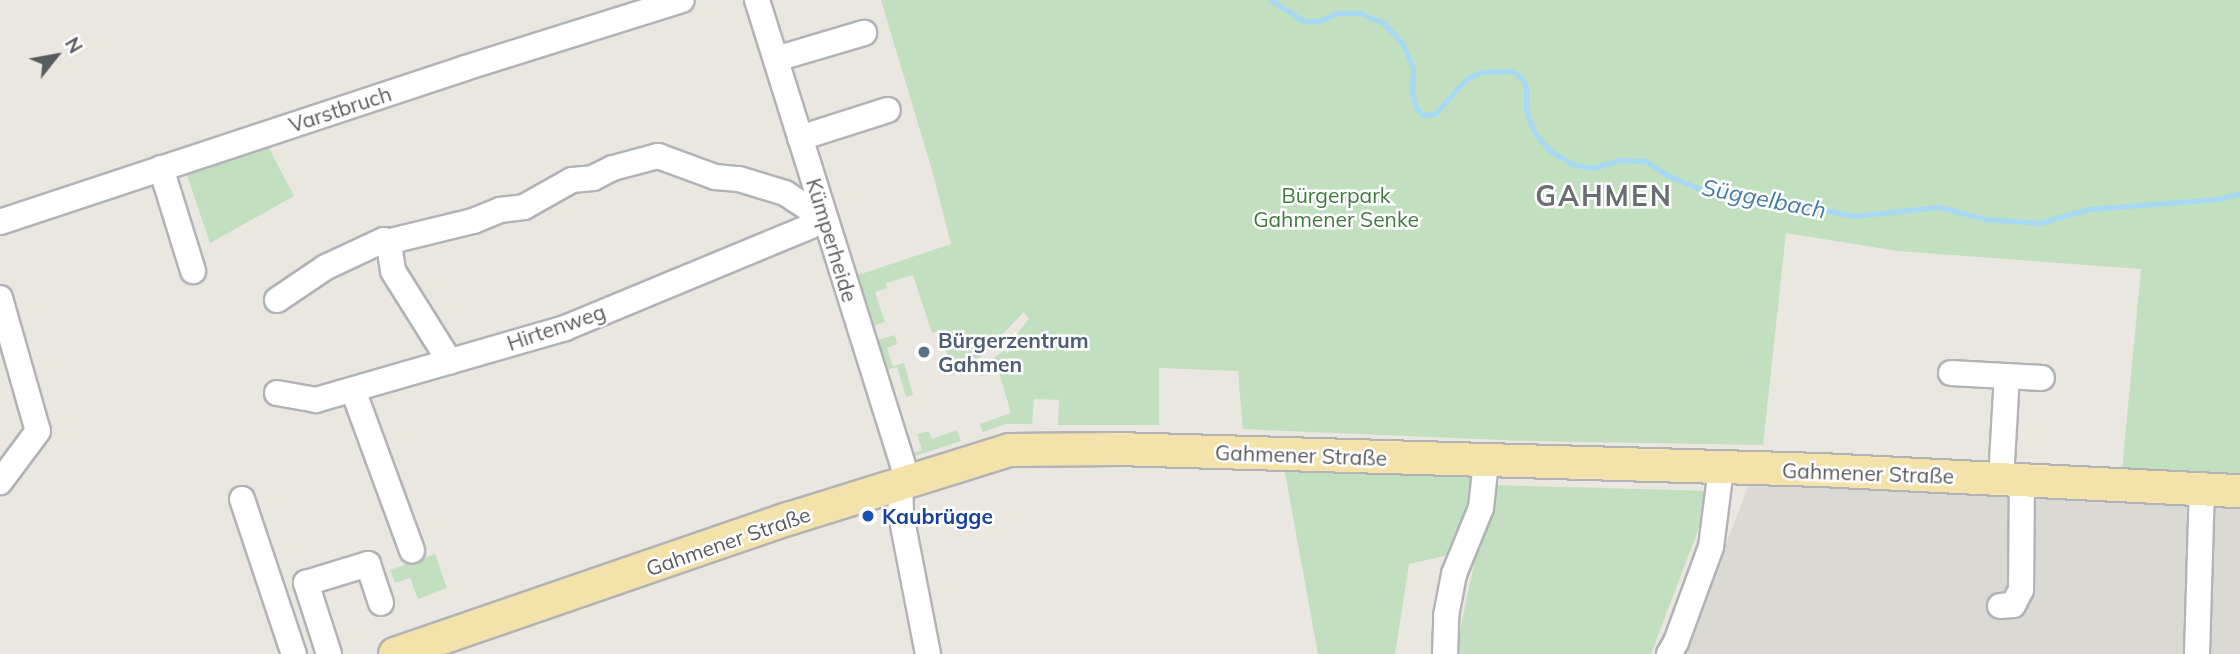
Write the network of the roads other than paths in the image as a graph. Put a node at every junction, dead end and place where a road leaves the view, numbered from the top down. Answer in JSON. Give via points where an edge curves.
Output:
{"nodes":[{"id":1,"x":682,"y":0,"type":"edge"},
{"id":2,"x":757,"y":0,"type":"edge"},
{"id":3,"x":864,"y":33,"type":"dead end"},
{"id":4,"x":776,"y":59,"type":"junction"},
{"id":5,"x":888,"y":110,"type":"dead end"},
{"id":6,"x":800,"y":138,"type":"junction"},
{"id":7,"x":162,"y":167,"type":"junction"},
{"id":8,"x":826,"y":220,"type":"junction"},
{"id":9,"x":0,"y":222,"type":"edge"},
{"id":10,"x":387,"y":242,"type":"junction"},
{"id":11,"x":192,"y":271,"type":"dead end"},
{"id":12,"x":0,"y":298,"type":"edge"},
{"id":13,"x":277,"y":300,"type":"dead end"},
{"id":14,"x":450,"y":362,"type":"junction"},
{"id":15,"x":1951,"y":373,"type":"dead end"},
{"id":16,"x":2007,"y":376,"type":"junction"},
{"id":17,"x":2042,"y":378,"type":"dead end"},
{"id":18,"x":353,"y":390,"type":"junction"},
{"id":19,"x":277,"y":393,"type":"dead end"},
{"id":20,"x":1486,"y":462,"type":"junction"},
{"id":21,"x":1721,"y":469,"type":"junction"},
{"id":22,"x":2012,"y":479,"type":"junction"},
{"id":23,"x":0,"y":482,"type":"edge"},
{"id":24,"x":904,"y":482,"type":"junction"},
{"id":25,"x":2202,"y":489,"type":"junction"},
{"id":26,"x":2240,"y":491,"type":"edge"},
{"id":27,"x":243,"y":499,"type":"dead end"},
{"id":28,"x":412,"y":550,"type":"dead end"},
{"id":29,"x":381,"y":603,"type":"dead end"},
{"id":30,"x":2000,"y":606,"type":"dead end"},
{"id":31,"x":294,"y":654,"type":"edge"},
{"id":32,"x":329,"y":654,"type":"edge"},
{"id":33,"x":395,"y":654,"type":"edge"},
{"id":34,"x":928,"y":654,"type":"edge"},
{"id":35,"x":1445,"y":654,"type":"edge"},
{"id":36,"x":1669,"y":654,"type":"edge"},
{"id":37,"x":2197,"y":654,"type":"edge"}],
"edges":[{"from":1,"to":7,"type":"street","name":"Varstbruch"},
{"from":2,"to":4,"type":"street","name":"Kümperheide"},
{"from":3,"to":4,"type":"street"},
{"from":4,"to":6,"type":"street","name":"Kümperheide"},
{"from":5,"to":6,"type":"street"},
{"from":6,"to":8,"type":"street","name":"Kümperheide"},
{"from":7,"to":9,"type":"street","name":"Varstbruch"},
{"from":7,"to":11,"type":"street"},
{"from":8,"to":10,"type":"street","via":[[785,193],[715,177],[657,156],[593,178],[572,180],[524,207]]},
{"from":8,"to":14,"type":"street","name":"Hirtenweg","via":[[565,328]]},
{"from":8,"to":24,"type":"street","name":"Kümperheide"},
{"from":10,"to":13,"type":"street","via":[[332,264]]},
{"from":10,"to":14,"type":"street","via":[[393,271]]},
{"from":12,"to":23,"type":"street","via":[[38,432]]},
{"from":14,"to":18,"type":"street","name":"Hirtenweg"},
{"from":15,"to":16,"type":"street"},
{"from":16,"to":17,"type":"street"},
{"from":16,"to":22,"type":"street"},
{"from":18,"to":19,"type":"street","name":"Hirtenweg","via":[[316,400]]},
{"from":18,"to":28,"type":"street"},
{"from":20,"to":21,"type":"main road","name":"Gahmener Straße"},
{"from":20,"to":24,"type":"main road","name":"Gahmener Straße","via":[[1038,448],[1010,450]]},
{"from":20,"to":35,"type":"street","via":[[1481,508],[1454,574]]},
{"from":21,"to":22,"type":"main road","name":"Gahmener Straße"},
{"from":21,"to":36,"type":"street","via":[[1711,547]]},
{"from":22,"to":25,"type":"main road","name":"Gahmener Straße"},
{"from":22,"to":30,"type":"street","via":[[2021,590],[2012,605]]},
{"from":24,"to":33,"type":"main road","name":"Gahmener Straße"},
{"from":24,"to":34,"type":"street","via":[[901,515]]},
{"from":25,"to":26,"type":"main road","name":"Gahmener Straße"},
{"from":25,"to":37,"type":"street"},
{"from":27,"to":31,"type":"street"},
{"from":29,"to":32,"type":"street","via":[[368,564],[306,583]]}]}
